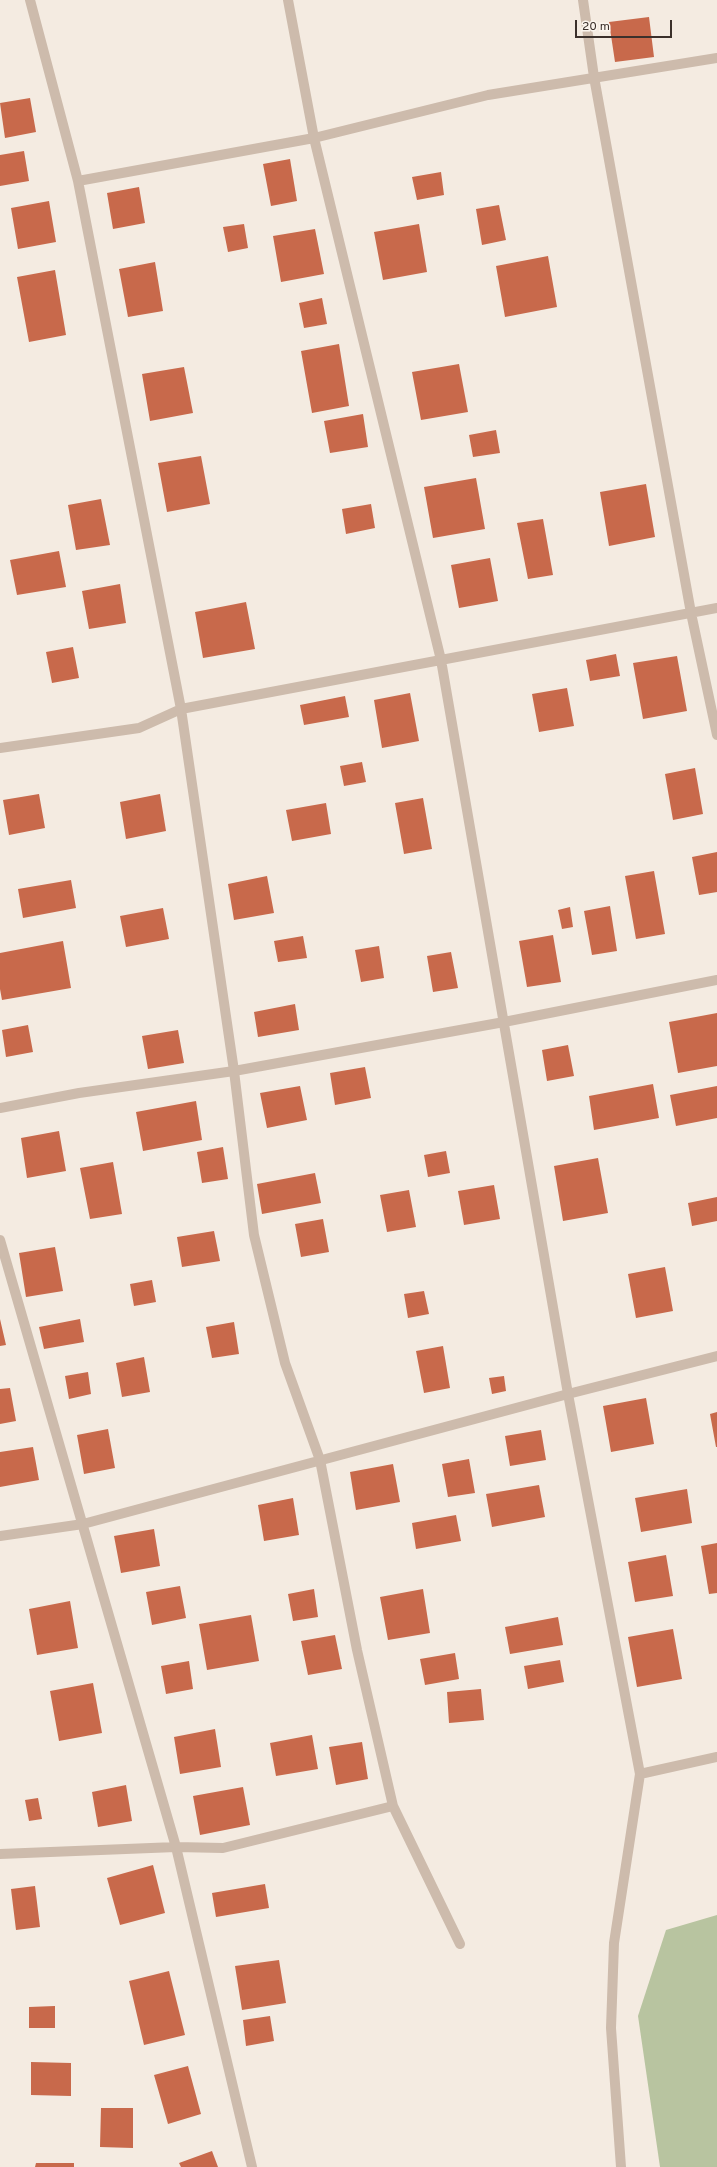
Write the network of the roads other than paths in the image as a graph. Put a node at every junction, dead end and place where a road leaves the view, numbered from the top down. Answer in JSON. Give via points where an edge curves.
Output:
{"nodes":[{"id":1,"x":30,"y":0,"type":"edge"},
{"id":2,"x":288,"y":0,"type":"edge"},
{"id":3,"x":583,"y":0,"type":"edge"},
{"id":4,"x":717,"y":58,"type":"edge"},
{"id":5,"x":594,"y":77,"type":"junction"},
{"id":6,"x":314,"y":138,"type":"junction"},
{"id":7,"x":78,"y":181,"type":"junction"},
{"id":8,"x":717,"y":608,"type":"edge"},
{"id":9,"x":691,"y":613,"type":"junction"},
{"id":10,"x":441,"y":660,"type":"junction"},
{"id":11,"x":182,"y":709,"type":"junction"},
{"id":12,"x":717,"y":735,"type":"edge"},
{"id":13,"x":0,"y":748,"type":"edge"},
{"id":14,"x":717,"y":980,"type":"edge"},
{"id":15,"x":504,"y":1022,"type":"junction"},
{"id":16,"x":234,"y":1071,"type":"junction"},
{"id":17,"x":0,"y":1108,"type":"edge"},
{"id":18,"x":0,"y":1240,"type":"edge"},
{"id":19,"x":717,"y":1356,"type":"edge"},
{"id":20,"x":568,"y":1394,"type":"junction"},
{"id":21,"x":320,"y":1460,"type":"junction"},
{"id":22,"x":83,"y":1524,"type":"junction"},
{"id":23,"x":0,"y":1536,"type":"edge"},
{"id":24,"x":717,"y":1757,"type":"edge"},
{"id":25,"x":640,"y":1774,"type":"junction"},
{"id":26,"x":393,"y":1806,"type":"junction"},
{"id":27,"x":176,"y":1847,"type":"junction"},
{"id":28,"x":0,"y":1854,"type":"edge"},
{"id":29,"x":460,"y":1944,"type":"dead end"},
{"id":30,"x":252,"y":2167,"type":"edge"},
{"id":31,"x":621,"y":2167,"type":"edge"}],
"edges":[{"from":1,"to":7,"type":"street"},
{"from":2,"to":6,"type":"street"},
{"from":3,"to":5,"type":"street"},
{"from":4,"to":5,"type":"street"},
{"from":5,"to":6,"type":"street","via":[[488,95]]},
{"from":5,"to":9,"type":"street"},
{"from":6,"to":7,"type":"street"},
{"from":6,"to":10,"type":"street"},
{"from":7,"to":11,"type":"street"},
{"from":8,"to":9,"type":"street"},
{"from":9,"to":10,"type":"street"},
{"from":9,"to":12,"type":"street"},
{"from":10,"to":11,"type":"street"},
{"from":10,"to":15,"type":"street"},
{"from":11,"to":13,"type":"street","via":[[139,728]]},
{"from":11,"to":16,"type":"street"},
{"from":14,"to":15,"type":"street"},
{"from":15,"to":16,"type":"street"},
{"from":15,"to":20,"type":"street"},
{"from":16,"to":17,"type":"street","via":[[79,1093]]},
{"from":16,"to":21,"type":"street","via":[[254,1235],[285,1364]]},
{"from":18,"to":22,"type":"street"},
{"from":19,"to":20,"type":"street"},
{"from":20,"to":21,"type":"street"},
{"from":20,"to":25,"type":"street"},
{"from":21,"to":22,"type":"street"},
{"from":21,"to":26,"type":"street","via":[[357,1650]]},
{"from":22,"to":23,"type":"street"},
{"from":22,"to":27,"type":"street"},
{"from":24,"to":25,"type":"street"},
{"from":25,"to":31,"type":"street","via":[[614,1943],[611,2028]]},
{"from":26,"to":27,"type":"street","via":[[224,1848]]},
{"from":26,"to":29,"type":"street"},
{"from":27,"to":28,"type":"street"},
{"from":27,"to":30,"type":"street"}]}
